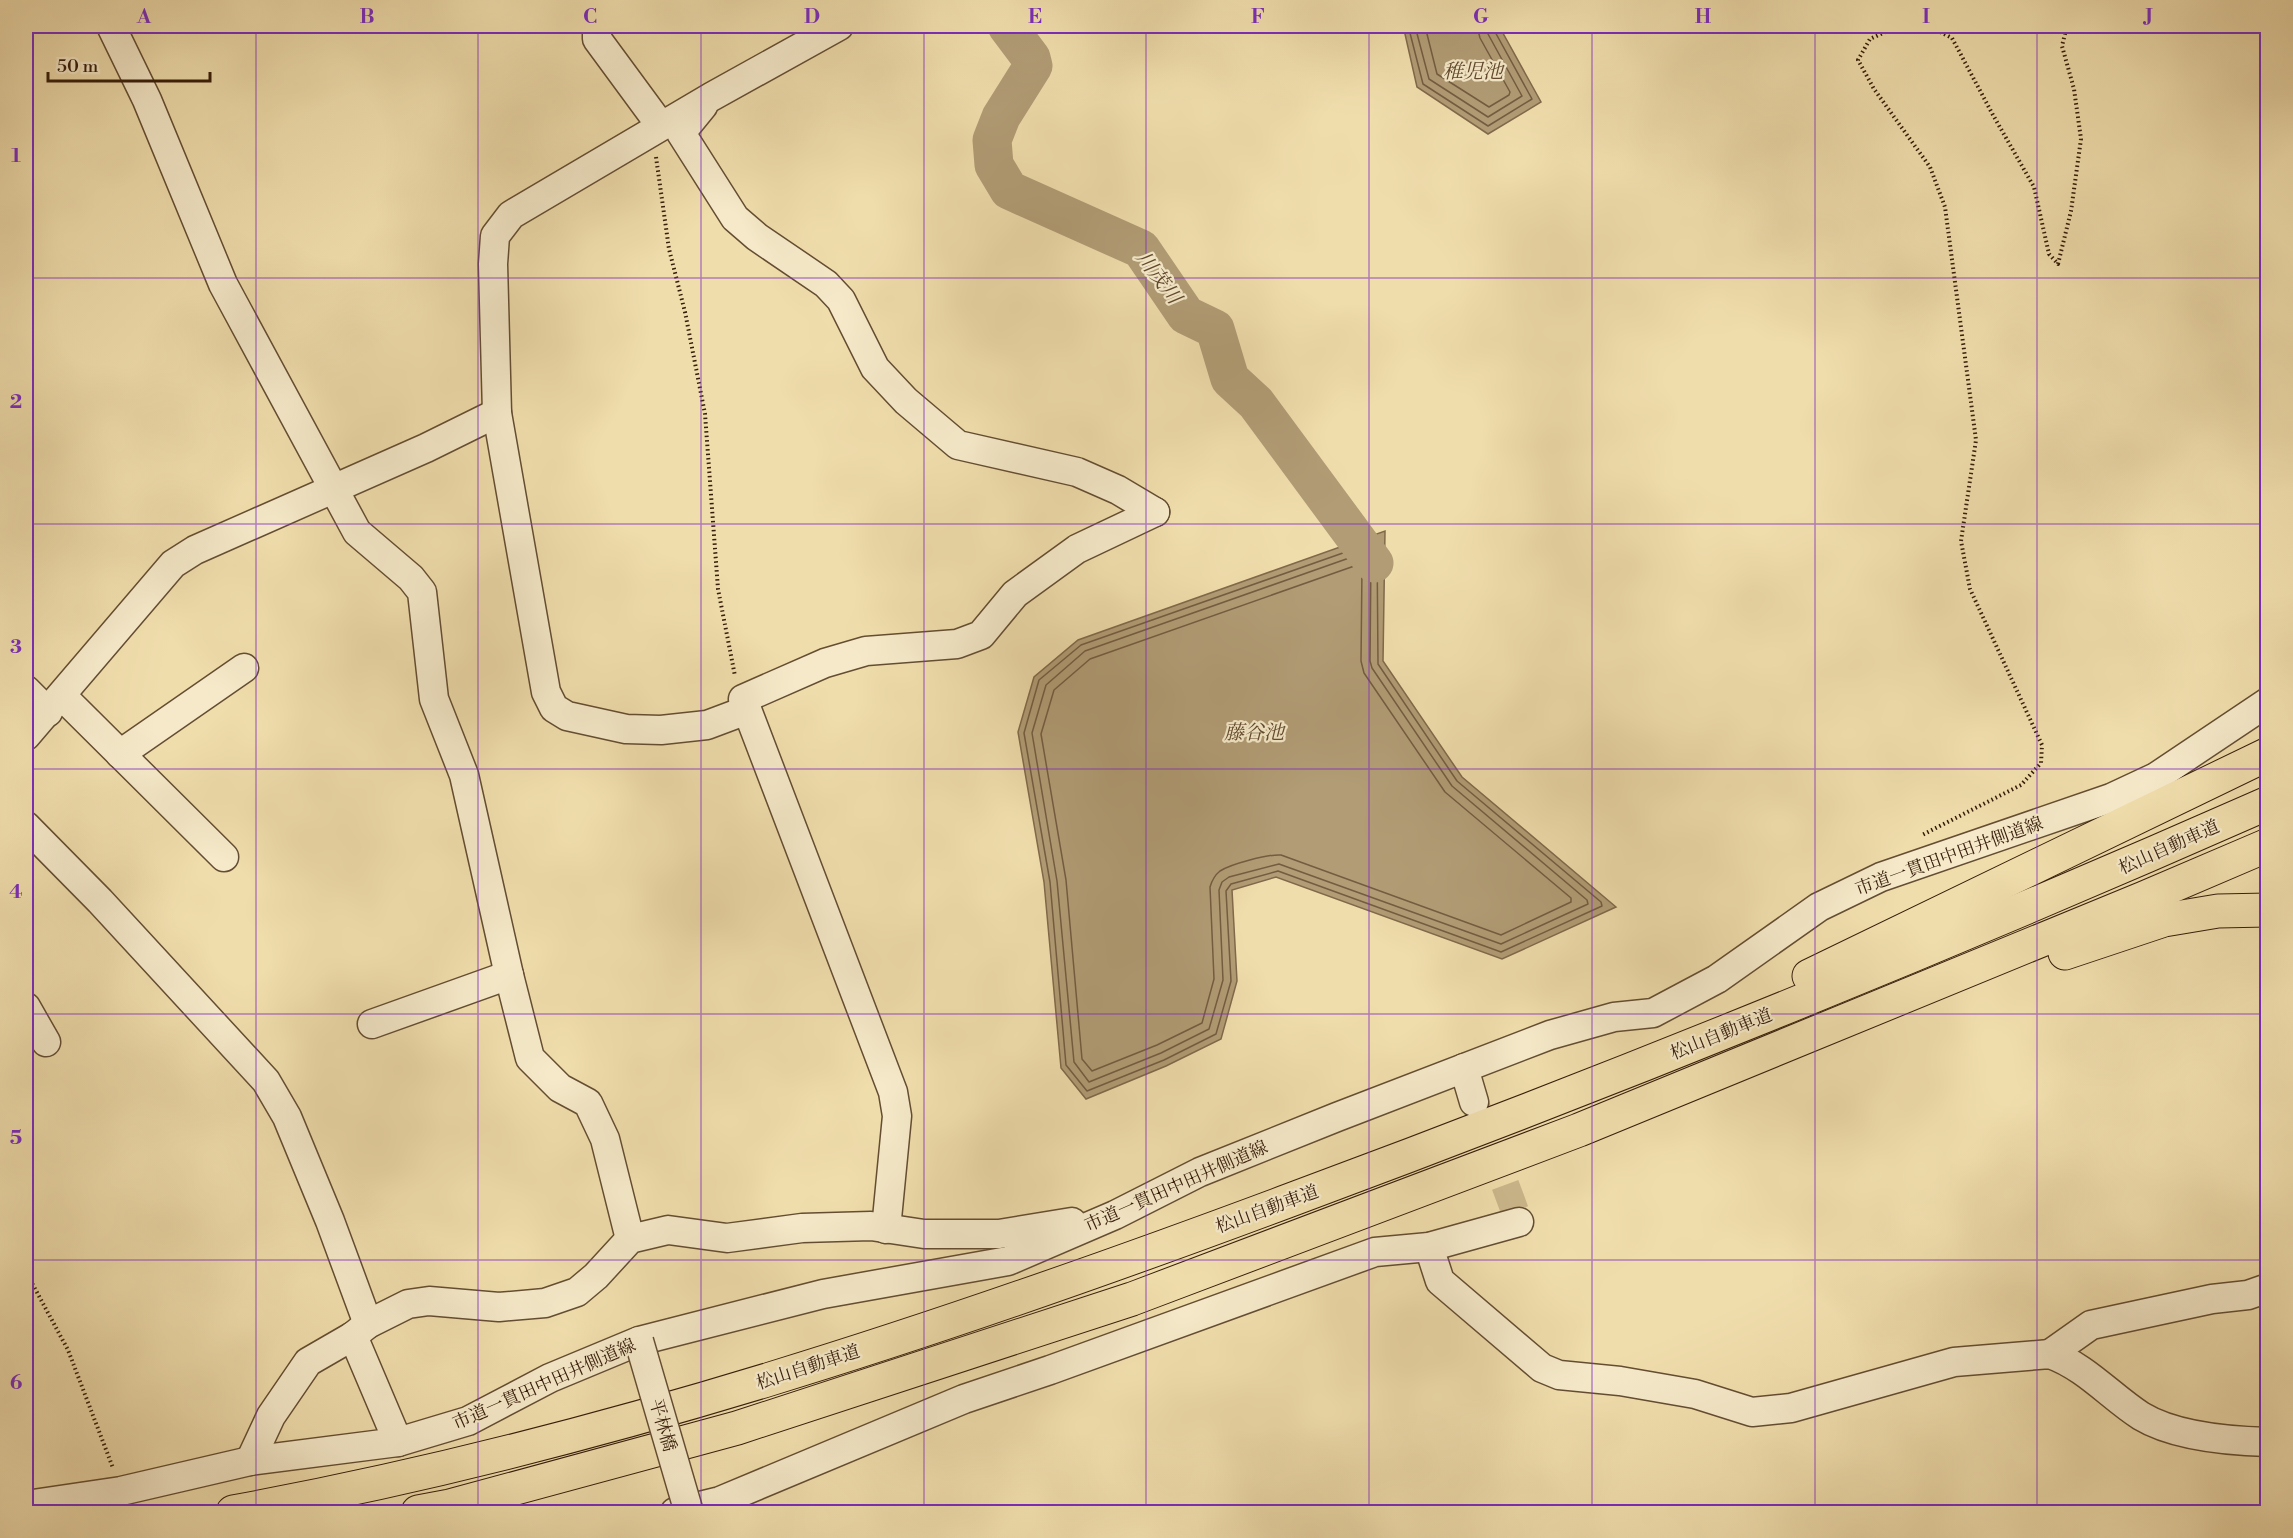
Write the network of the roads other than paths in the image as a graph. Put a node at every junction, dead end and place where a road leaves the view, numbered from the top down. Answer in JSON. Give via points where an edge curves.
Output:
{"nodes":[{"id":1,"x":111,"y":26,"type":"edge"},
{"id":2,"x":597,"y":26,"type":"edge"},
{"id":3,"x":839,"y":26,"type":"edge"},
{"id":4,"x":671,"y":130,"type":"junction"},
{"id":5,"x":497,"y":413,"type":"junction"},
{"id":6,"x":335,"y":488,"type":"junction"},
{"id":7,"x":244,"y":668,"type":"dead end"},
{"id":8,"x":26,"y":690,"type":"edge"},
{"id":9,"x":2268,"y":702,"type":"edge"},
{"id":10,"x":55,"y":704,"type":"junction"},
{"id":11,"x":745,"y":705,"type":"junction"},
{"id":12,"x":26,"y":736,"type":"edge"},
{"id":13,"x":120,"y":754,"type":"junction"},
{"id":14,"x":2268,"y":754,"type":"edge"},
{"id":15,"x":2268,"y":803,"type":"edge"},
{"id":16,"x":26,"y":826,"type":"edge"},
{"id":17,"x":2268,"y":845,"type":"edge"},
{"id":18,"x":224,"y":856,"type":"dead end"},
{"id":19,"x":2268,"y":910,"type":"edge"},
{"id":20,"x":509,"y":975,"type":"junction"},
{"id":21,"x":372,"y":1024,"type":"dead end"},
{"id":22,"x":1464,"y":1068,"type":"junction"},
{"id":23,"x":1474,"y":1102,"type":"tunnel mouth"},
{"id":24,"x":1512,"y":1118,"type":"junction"},
{"id":25,"x":1579,"y":1130,"type":"junction"},
{"id":26,"x":1115,"y":1215,"type":"junction"},
{"id":27,"x":1519,"y":1222,"type":"dead end"},
{"id":28,"x":886,"y":1228,"type":"junction"},
{"id":29,"x":630,"y":1239,"type":"junction"},
{"id":30,"x":1429,"y":1246,"type":"junction"},
{"id":31,"x":2268,"y":1287,"type":"edge"},
{"id":32,"x":361,"y":1330,"type":"junction"},
{"id":33,"x":639,"y":1341,"type":"junction"},
{"id":34,"x":2050,"y":1354,"type":"junction"},
{"id":35,"x":398,"y":1442,"type":"junction"},
{"id":36,"x":2268,"y":1442,"type":"edge"},
{"id":37,"x":250,"y":1461,"type":"junction"},
{"id":38,"x":26,"y":1505,"type":"edge"},
{"id":39,"x":683,"y":1511,"type":"edge"},
{"id":40,"x":233,"y":1512,"type":"edge"},
{"id":41,"x":418,"y":1512,"type":"edge"}],
"edges":[{"from":1,"to":6,"type":"street","via":[[147,100],[223,284]]},
{"from":2,"to":4,"type":"street","via":[[597,39]]},
{"from":3,"to":4,"type":"street","via":[[711,97]]},
{"from":4,"to":5,"type":"street","via":[[511,215],[495,236]]},
{"from":4,"to":11,"type":"street","via":[[735,218],[826,284],[841,300],[875,368],[906,401],[958,445],[1077,472],[1155,512],[1077,549],[1015,594],[981,635],[957,644],[866,651],[825,663]]},
{"from":5,"to":6,"type":"street"},
{"from":5,"to":11,"type":"street","via":[[546,692],[554,708],[567,716],[626,729],[661,730],[707,724]]},
{"from":6,"to":10,"type":"street","via":[[195,550],[173,564]]},
{"from":6,"to":20,"type":"street","via":[[357,532],[422,592],[435,699],[464,775]]},
{"from":7,"to":13,"type":"street"},
{"from":8,"to":10,"type":"street"},
{"from":9,"to":22,"type":"street","name":"市道一貫田中田井側道線","via":[[2156,777],[2112,798],[1881,878],[1819,907],[1717,979],[1653,1013],[1614,1017],[1550,1035]]},
{"from":10,"to":12,"type":"street"},
{"from":10,"to":13,"type":"street"},
{"from":11,"to":28,"type":"street","via":[[893,1092],[897,1116]]},
{"from":13,"to":18,"type":"street"},
{"from":14,"to":24,"type":"highway"},
{"from":15,"to":24,"type":"highway","name":"松山自動車道","via":[[2031,907]]},
{"from":16,"to":32,"type":"street","via":[[266,1081],[287,1117],[330,1221]]},
{"from":17,"to":25,"type":"highway","name":"松山自動車道"},
{"from":19,"to":25,"type":"highway","via":[[2218,911],[2164,920]]},
{"from":20,"to":21,"type":"street"},
{"from":20,"to":29,"type":"street","via":[[530,1058],[560,1088],[588,1103],[597,1119]]},
{"from":22,"to":23,"type":"street"},
{"from":22,"to":26,"type":"street","name":"市道一貫田中田井側道線","via":[[1200,1172]]},
{"from":24,"to":40,"type":"highway","name":"松山自動車道","via":[[1125,1262],[731,1392],[449,1467]]},
{"from":25,"to":41,"type":"highway","name":"松山自動車道","via":[[1132,1299],[737,1428]]},
{"from":26,"to":28,"type":"street","via":[[999,1234],[924,1234]]},
{"from":26,"to":33,"type":"street","name":"市道一貫田中田井側道線","via":[[1008,1261],[823,1294]]},
{"from":27,"to":30,"type":"street"},
{"from":28,"to":29,"type":"street","via":[[802,1228],[727,1238],[668,1230]]},
{"from":29,"to":32,"type":"street","via":[[577,1292],[545,1303],[499,1307],[429,1301],[408,1304]]},
{"from":30,"to":34,"type":"street","via":[[1440,1281],[1542,1368],[1560,1375],[1695,1394],[1752,1412],[1791,1408],[1954,1362]]},
{"from":30,"to":39,"type":"street","via":[[1375,1252],[964,1399],[720,1501]]},
{"from":31,"to":34,"type":"street","via":[[2248,1295],[2091,1325]]},
{"from":32,"to":35,"type":"street"},
{"from":32,"to":37,"type":"street","via":[[308,1362],[271,1416]]},
{"from":33,"to":35,"type":"street","name":"市道一貫田中田井側道線","via":[[550,1378],[468,1421]]},
{"from":33,"to":39,"type":"street","name":"平林橋","bridge":true},
{"from":34,"to":36,"type":"street","via":[[2064,1359],[2141,1416],[2162,1426]]},
{"from":35,"to":37,"type":"street","name":"市道一貫田中田井側道線"},
{"from":37,"to":38,"type":"street","name":"市道一貫田中田井側道線","via":[[121,1491]]}]}
